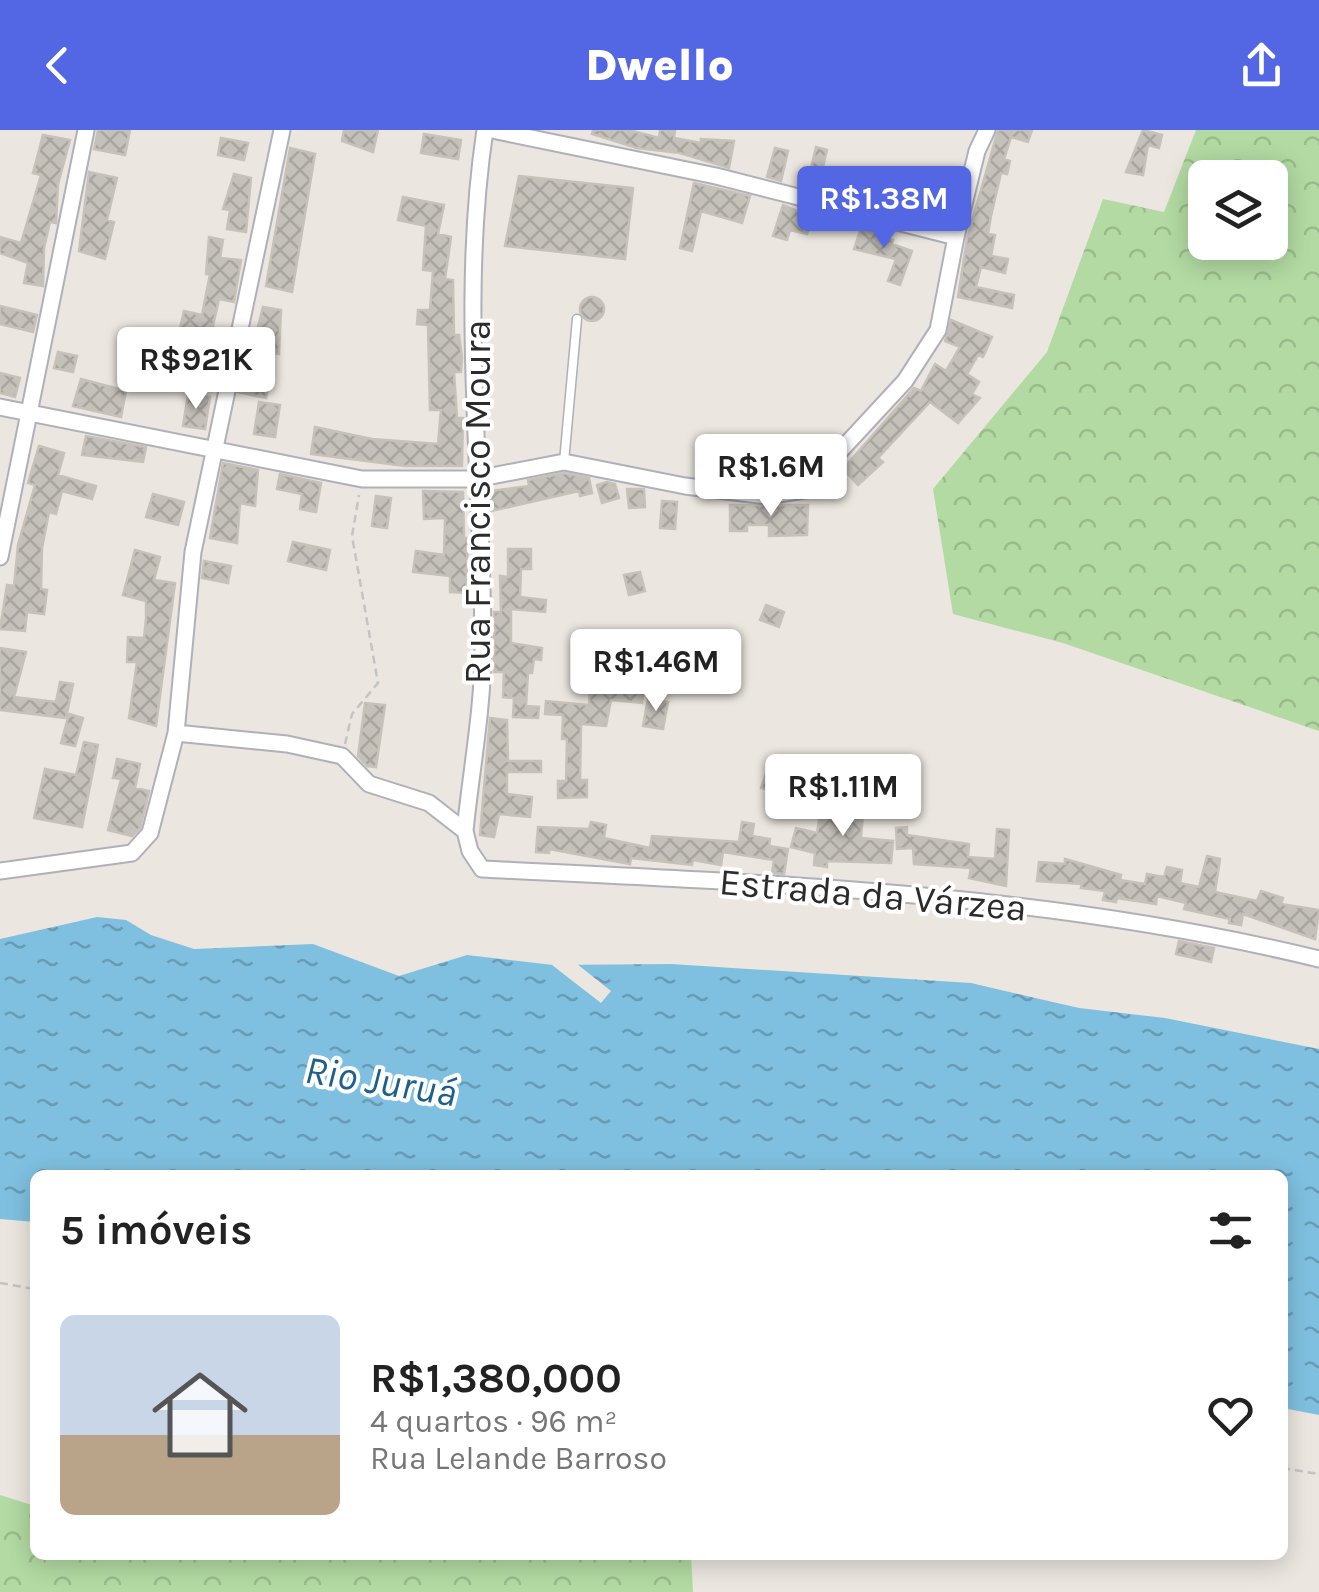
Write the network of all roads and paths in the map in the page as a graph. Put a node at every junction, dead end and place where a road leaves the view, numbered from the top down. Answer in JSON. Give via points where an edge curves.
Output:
{"nodes":[{"id":1,"x":86,"y":130,"type":"edge"},
{"id":2,"x":282,"y":130,"type":"edge"},
{"id":3,"x":489,"y":130,"type":"edge"},
{"id":4,"x":987,"y":130,"type":"edge"},
{"id":5,"x":956,"y":237,"type":"junction"},
{"id":6,"x":577,"y":320,"type":"dead end"},
{"id":7,"x":0,"y":407,"type":"edge"},
{"id":8,"x":30,"y":413,"type":"junction"},
{"id":9,"x":216,"y":450,"type":"junction"},
{"id":10,"x":564,"y":462,"type":"junction"},
{"id":11,"x":362,"y":479,"type":"junction"},
{"id":12,"x":476,"y":479,"type":"junction"},
{"id":13,"x":0,"y":558,"type":"edge"},
{"id":14,"x":176,"y":733,"type":"junction"},
{"id":15,"x":342,"y":756,"type":"junction"},
{"id":16,"x":465,"y":831,"type":"junction"},
{"id":17,"x":482,"y":869,"type":"joint"},
{"id":18,"x":0,"y":872,"type":"edge"},
{"id":19,"x":1319,"y":960,"type":"edge"},
{"id":20,"x":0,"y":1283,"type":"edge"},
{"id":21,"x":30,"y":1288,"type":"edge"},
{"id":22,"x":1288,"y":1469,"type":"edge"},
{"id":23,"x":1319,"y":1474,"type":"edge"}],
"edges":[{"from":1,"to":8,"type":"street"},
{"from":2,"to":9,"type":"street"},
{"from":3,"to":5,"type":"street","via":[[716,176]]},
{"from":3,"to":12,"type":"street","name":"Rua Francisco Moura","via":[[478,179]]},
{"from":4,"to":5,"type":"street"},
{"from":5,"to":10,"type":"street","via":[[938,330],[904,381],[804,490],[766,496]]},
{"from":6,"to":10,"type":"lane"},
{"from":7,"to":8,"type":"street"},
{"from":8,"to":9,"type":"street"},
{"from":8,"to":13,"type":"street"},
{"from":9,"to":11,"type":"street"},
{"from":9,"to":14,"type":"street","via":[[193,552]]},
{"from":10,"to":12,"type":"street"},
{"from":11,"to":12,"type":"street"},
{"from":11,"to":15,"type":"path","via":[[352,536],[378,683],[352,714]]},
{"from":12,"to":16,"type":"street","name":"Rua Francisco Moura","via":[[483,652]]},
{"from":14,"to":15,"type":"street"},
{"from":14,"to":18,"type":"street","via":[[150,833],[132,853]]},
{"from":15,"to":16,"type":"street","via":[[370,784],[428,802]]},
{"from":16,"to":17,"type":"street","name":"Rua Francisco Moura"},
{"from":17,"to":19,"type":"street","name":"Estrada da Várzea","via":[[886,892],[1110,916]]},
{"from":20,"to":21,"type":"path"},
{"from":22,"to":23,"type":"path"}]}
